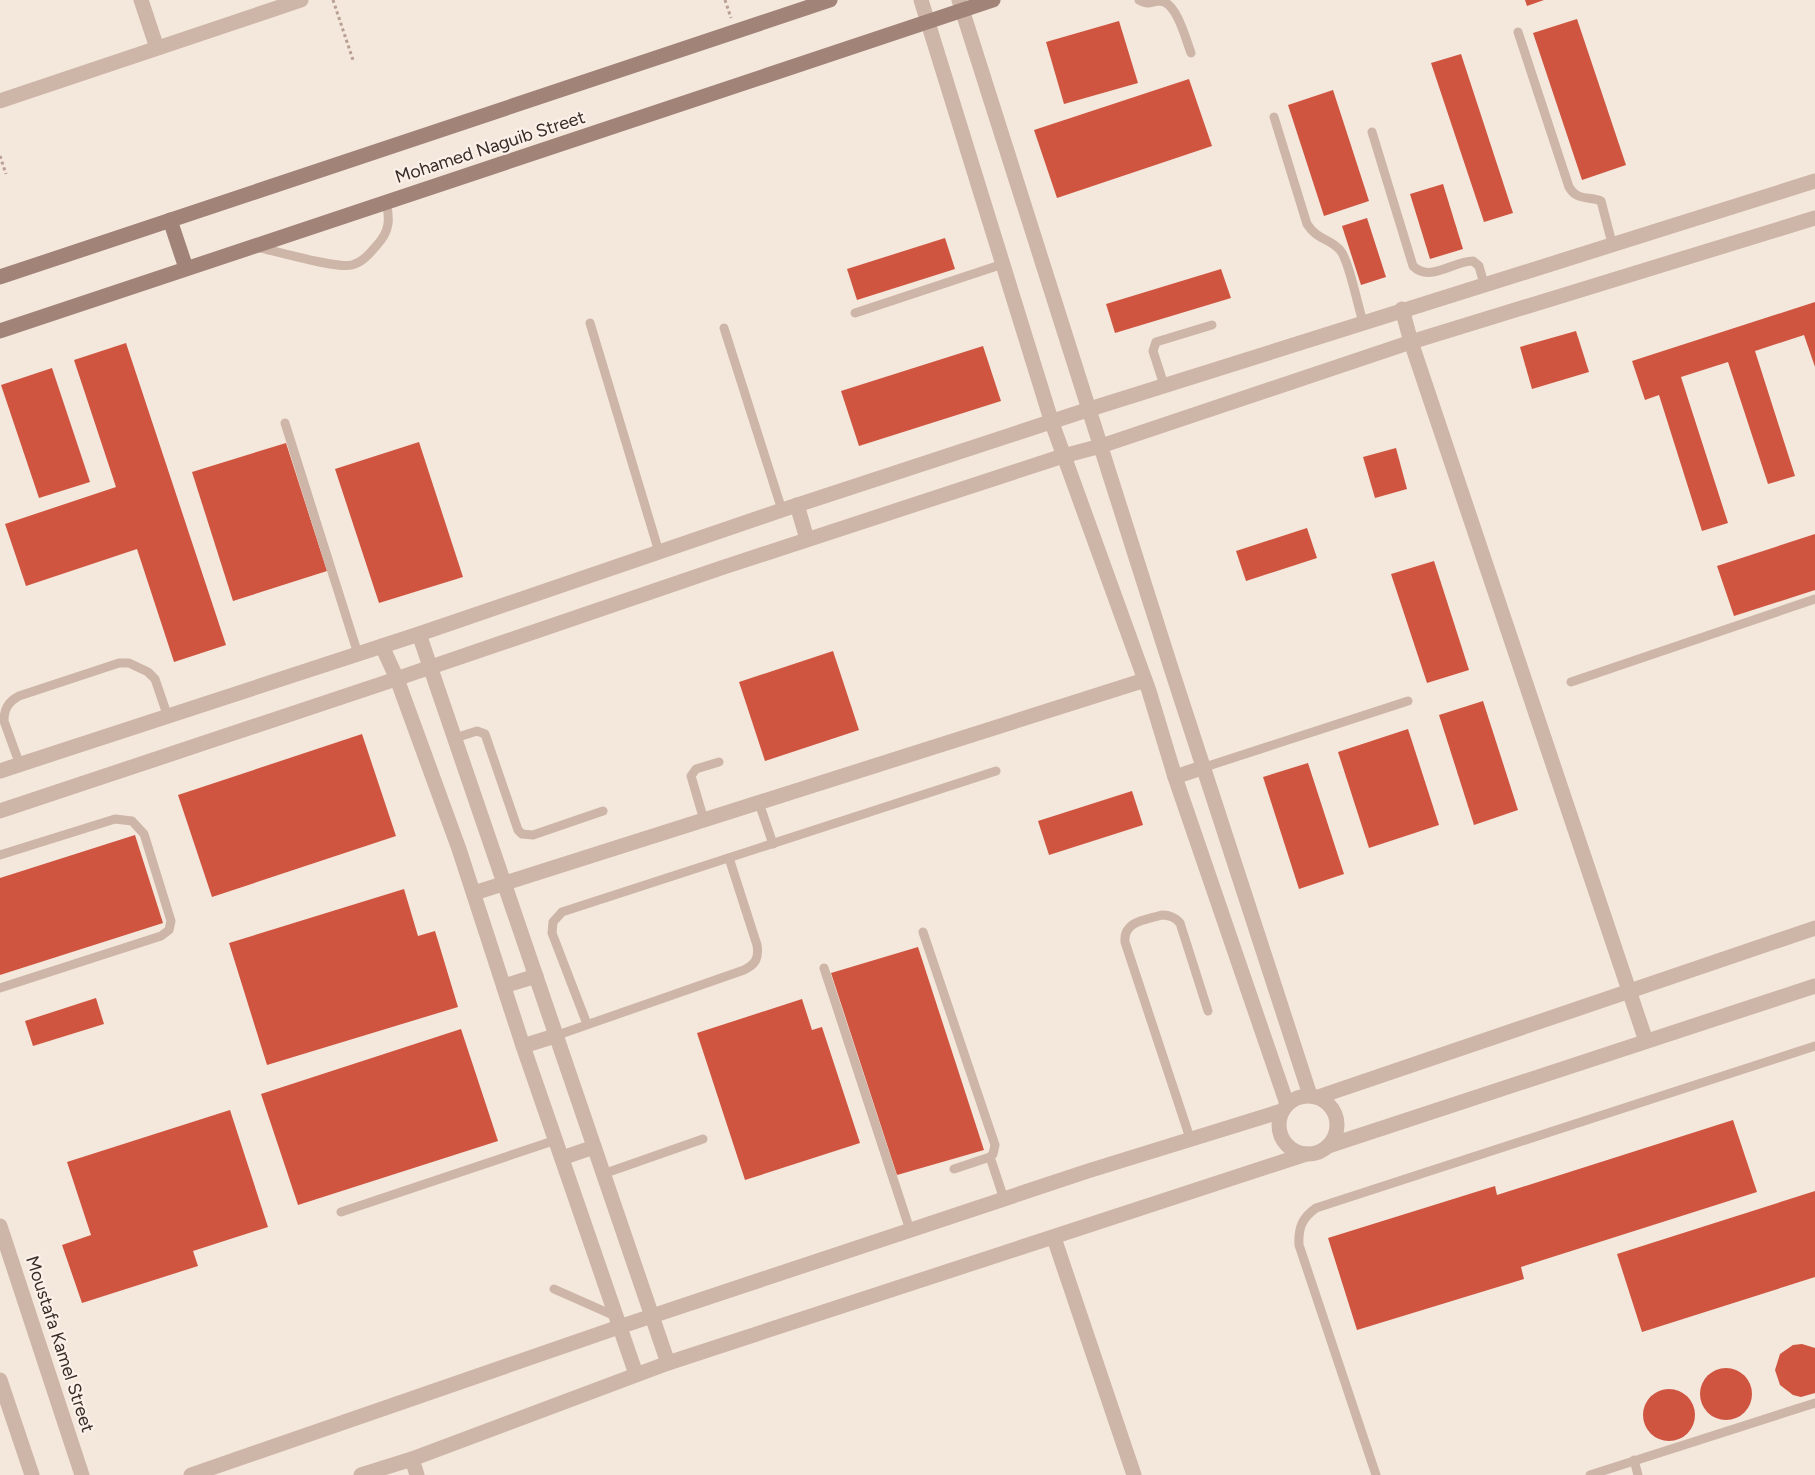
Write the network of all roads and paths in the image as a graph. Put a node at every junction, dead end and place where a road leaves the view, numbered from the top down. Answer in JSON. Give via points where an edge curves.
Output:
{"nodes":[{"id":1,"x":141,"y":0,"type":"edge"},
{"id":2,"x":301,"y":0,"type":"edge"},
{"id":3,"x":333,"y":0,"type":"edge"},
{"id":4,"x":830,"y":0,"type":"edge"},
{"id":5,"x":921,"y":0,"type":"edge"},
{"id":6,"x":993,"y":0,"type":"edge"},
{"id":7,"x":1139,"y":0,"type":"edge"},
{"id":8,"x":961,"y":5,"type":"edge"},
{"id":9,"x":928,"y":21,"type":"junction"},
{"id":10,"x":1518,"y":32,"type":"dead end"},
{"id":11,"x":157,"y":48,"type":"junction"},
{"id":12,"x":1191,"y":53,"type":"dead end"},
{"id":13,"x":353,"y":60,"type":"dead end"},
{"id":14,"x":0,"y":101,"type":"edge"},
{"id":15,"x":1274,"y":117,"type":"dead end"},
{"id":16,"x":1372,"y":132,"type":"dead end"},
{"id":17,"x":0,"y":156,"type":"edge"},
{"id":18,"x":6,"y":174,"type":"dead end"},
{"id":19,"x":1815,"y":181,"type":"edge"},
{"id":20,"x":386,"y":202,"type":"junction"},
{"id":21,"x":1815,"y":218,"type":"edge"},
{"id":22,"x":170,"y":220,"type":"junction"},
{"id":23,"x":1612,"y":243,"type":"junction"},
{"id":24,"x":254,"y":246,"type":"junction"},
{"id":25,"x":1003,"y":264,"type":"junction"},
{"id":26,"x":186,"y":268,"type":"junction"},
{"id":27,"x":0,"y":277,"type":"edge"},
{"id":28,"x":1484,"y":284,"type":"junction"},
{"id":29,"x":1402,"y":309,"type":"junction"},
{"id":30,"x":855,"y":313,"type":"dead end"},
{"id":31,"x":1363,"y":322,"type":"junction"},
{"id":32,"x":590,"y":324,"type":"dead end"},
{"id":33,"x":1212,"y":325,"type":"dead end"},
{"id":34,"x":724,"y":328,"type":"dead end"},
{"id":35,"x":0,"y":331,"type":"edge"},
{"id":36,"x":1411,"y":342,"type":"junction"},
{"id":37,"x":1164,"y":385,"type":"junction"},
{"id":38,"x":1090,"y":409,"type":"junction"},
{"id":39,"x":285,"y":423,"type":"dead end"},
{"id":40,"x":1052,"y":423,"type":"junction"},
{"id":41,"x":1101,"y":446,"type":"junction"},
{"id":42,"x":1063,"y":456,"type":"junction"},
{"id":43,"x":797,"y":505,"type":"junction"},
{"id":44,"x":782,"y":510,"type":"junction"},
{"id":45,"x":807,"y":539,"type":"junction"},
{"id":46,"x":659,"y":552,"type":"junction"},
{"id":47,"x":1815,"y":599,"type":"edge"},
{"id":48,"x":419,"y":634,"type":"junction"},
{"id":49,"x":382,"y":646,"type":"junction"},
{"id":50,"x":358,"y":654,"type":"junction"},
{"id":51,"x":430,"y":667,"type":"junction"},
{"id":52,"x":397,"y":679,"type":"junction"},
{"id":53,"x":1145,"y":680,"type":"junction"},
{"id":54,"x":1571,"y":682,"type":"dead end"},
{"id":55,"x":1408,"y":701,"type":"dead end"},
{"id":56,"x":168,"y":717,"type":"junction"},
{"id":57,"x":455,"y":738,"type":"junction"},
{"id":58,"x":719,"y":762,"type":"dead end"},
{"id":59,"x":20,"y":765,"type":"junction"},
{"id":60,"x":1205,"y":767,"type":"junction"},
{"id":61,"x":0,"y":771,"type":"edge"},
{"id":62,"x":996,"y":771,"type":"dead end"},
{"id":63,"x":1175,"y":777,"type":"junction"},
{"id":64,"x":759,"y":803,"type":"junction"},
{"id":65,"x":0,"y":811,"type":"edge"},
{"id":66,"x":603,"y":811,"type":"dead end"},
{"id":67,"x":704,"y":820,"type":"junction"},
{"id":68,"x":773,"y":844,"type":"junction"},
{"id":69,"x":0,"y":855,"type":"edge"},
{"id":70,"x":729,"y":858,"type":"junction"},
{"id":71,"x":504,"y":884,"type":"junction"},
{"id":72,"x":474,"y":893,"type":"junction"},
{"id":73,"x":1815,"y":928,"type":"edge"},
{"id":74,"x":923,"y":932,"type":"dead end"},
{"id":75,"x":824,"y":968,"type":"dead end"},
{"id":76,"x":536,"y":976,"type":"junction"},
{"id":77,"x":504,"y":986,"type":"junction"},
{"id":78,"x":1815,"y":986,"type":"edge"},
{"id":79,"x":0,"y":988,"type":"edge"},
{"id":80,"x":1628,"y":990,"type":"junction"},
{"id":81,"x":1208,"y":1011,"type":"dead end"},
{"id":82,"x":587,"y":1024,"type":"junction"},
{"id":83,"x":555,"y":1036,"type":"junction"},
{"id":84,"x":1646,"y":1041,"type":"junction"},
{"id":85,"x":523,"y":1046,"type":"junction"},
{"id":86,"x":1815,"y":1046,"type":"edge"},
{"id":87,"x":1314,"y":1096,"type":"junction"},
{"id":88,"x":1285,"y":1107,"type":"junction"},
{"id":89,"x":1190,"y":1138,"type":"junction"},
{"id":90,"x":703,"y":1139,"type":"dead end"},
{"id":91,"x":556,"y":1140,"type":"junction"},
{"id":92,"x":1328,"y":1146,"type":"junction"},
{"id":93,"x":594,"y":1147,"type":"junction"},
{"id":94,"x":1306,"y":1154,"type":"junction"},
{"id":95,"x":990,"y":1157,"type":"junction"},
{"id":96,"x":562,"y":1158,"type":"junction"},
{"id":97,"x":954,"y":1169,"type":"dead end"},
{"id":98,"x":603,"y":1174,"type":"junction"},
{"id":99,"x":1004,"y":1199,"type":"junction"},
{"id":100,"x":341,"y":1212,"type":"dead end"},
{"id":101,"x":0,"y":1226,"type":"edge"},
{"id":102,"x":910,"y":1230,"type":"junction"},
{"id":103,"x":1054,"y":1238,"type":"junction"},
{"id":104,"x":554,"y":1289,"type":"dead end"},
{"id":105,"x":652,"y":1316,"type":"junction"},
{"id":106,"x":617,"y":1322,"type":"junction"},
{"id":107,"x":668,"y":1363,"type":"junction"},
{"id":108,"x":636,"y":1374,"type":"junction"},
{"id":109,"x":0,"y":1380,"type":"edge"},
{"id":110,"x":1815,"y":1403,"type":"edge"},
{"id":111,"x":412,"y":1459,"type":"junction"},
{"id":112,"x":1634,"y":1460,"type":"junction"},
{"id":113,"x":32,"y":1475,"type":"edge"},
{"id":114,"x":82,"y":1475,"type":"edge"},
{"id":115,"x":190,"y":1475,"type":"edge"},
{"id":116,"x":361,"y":1475,"type":"edge"},
{"id":117,"x":417,"y":1475,"type":"edge"},
{"id":118,"x":1134,"y":1475,"type":"edge"},
{"id":119,"x":1376,"y":1475,"type":"edge"},
{"id":120,"x":1590,"y":1475,"type":"edge"},
{"id":121,"x":1638,"y":1475,"type":"edge"}],
"edges":[{"from":1,"to":11,"type":"street"},
{"from":2,"to":11,"type":"street"},
{"from":3,"to":13,"type":"path"},
{"from":4,"to":22,"type":"street","name":"Mohamed Naguib Street"},
{"from":5,"to":9,"type":"street"},
{"from":6,"to":8,"type":"street","name":"Mohamed Naguib Street"},
{"from":7,"to":12,"type":"lane","via":[[1170,5]]},
{"from":8,"to":9,"type":"street","name":"Mohamed Naguib Street"},
{"from":8,"to":38,"type":"street"},
{"from":9,"to":20,"type":"street","name":"Mohamed Naguib Street"},
{"from":9,"to":25,"type":"street"},
{"from":10,"to":23,"type":"lane","via":[[1571,192],[1600,201]]},
{"from":11,"to":14,"type":"street"},
{"from":15,"to":31,"type":"lane","via":[[1307,224],[1343,254]]},
{"from":16,"to":28,"type":"lane","via":[[1413,266],[1430,273],[1473,261],[1479,266]]},
{"from":17,"to":18,"type":"path"},
{"from":19,"to":23,"type":"street"},
{"from":20,"to":24,"type":"street","name":"Mohamed Naguib Street"},
{"from":20,"to":24,"type":"lane","via":[[386,233],[367,256],[354,264],[338,265]]},
{"from":21,"to":36,"type":"street"},
{"from":22,"to":26,"type":"street"},
{"from":22,"to":27,"type":"street","name":"Mohamed Naguib Street"},
{"from":23,"to":28,"type":"street"},
{"from":24,"to":26,"type":"street","name":"Mohamed Naguib Street"},
{"from":25,"to":30,"type":"lane"},
{"from":25,"to":40,"type":"street"},
{"from":26,"to":35,"type":"street","name":"Mohamed Naguib Street"},
{"from":28,"to":29,"type":"street"},
{"from":29,"to":31,"type":"street"},
{"from":29,"to":36,"type":"street"},
{"from":31,"to":37,"type":"street"},
{"from":32,"to":46,"type":"lane"},
{"from":33,"to":37,"type":"lane","via":[[1156,342],[1154,351]]},
{"from":34,"to":44,"type":"lane"},
{"from":36,"to":41,"type":"street"},
{"from":36,"to":80,"type":"street"},
{"from":37,"to":38,"type":"street"},
{"from":38,"to":40,"type":"street"},
{"from":38,"to":41,"type":"street"},
{"from":39,"to":50,"type":"lane"},
{"from":40,"to":42,"type":"street"},
{"from":40,"to":43,"type":"street"},
{"from":41,"to":42,"type":"street"},
{"from":41,"to":60,"type":"street"},
{"from":42,"to":45,"type":"street"},
{"from":42,"to":53,"type":"street"},
{"from":43,"to":44,"type":"street"},
{"from":43,"to":45,"type":"street"},
{"from":44,"to":46,"type":"street"},
{"from":45,"to":51,"type":"street"},
{"from":46,"to":48,"type":"street"},
{"from":47,"to":54,"type":"lane"},
{"from":48,"to":49,"type":"street"},
{"from":48,"to":51,"type":"street"},
{"from":49,"to":50,"type":"street"},
{"from":49,"to":52,"type":"street"},
{"from":50,"to":56,"type":"street"},
{"from":51,"to":52,"type":"street"},
{"from":51,"to":57,"type":"street"},
{"from":52,"to":65,"type":"street"},
{"from":52,"to":72,"type":"street"},
{"from":53,"to":63,"type":"street"},
{"from":53,"to":64,"type":"street"},
{"from":55,"to":60,"type":"lane"},
{"from":56,"to":59,"type":"street"},
{"from":56,"to":59,"type":"lane","via":[[155,680],[148,672],[139,666],[119,663],[19,696],[9,703],[4,721]]},
{"from":57,"to":66,"type":"lane","via":[[477,731],[484,734],[522,834],[533,835]]},
{"from":57,"to":71,"type":"street"},
{"from":58,"to":67,"type":"lane","via":[[696,769],[691,776]]},
{"from":59,"to":61,"type":"street"},
{"from":60,"to":63,"type":"street"},
{"from":60,"to":87,"type":"street"},
{"from":62,"to":68,"type":"lane"},
{"from":63,"to":88,"type":"street"},
{"from":64,"to":67,"type":"street"},
{"from":64,"to":68,"type":"lane"},
{"from":67,"to":71,"type":"street"},
{"from":68,"to":70,"type":"lane"},
{"from":69,"to":79,"type":"lane","via":[[115,819],[132,821],[144,834],[171,921],[169,930],[161,936]]},
{"from":70,"to":82,"type":"lane","via":[[757,945],[754,965]]},
{"from":70,"to":82,"type":"lane","via":[[562,912],[557,917],[552,933]]},
{"from":71,"to":72,"type":"street"},
{"from":71,"to":76,"type":"street"},
{"from":72,"to":77,"type":"street"},
{"from":73,"to":80,"type":"street"},
{"from":74,"to":95,"type":"lane","via":[[996,1145]]},
{"from":75,"to":102,"type":"lane"},
{"from":76,"to":77,"type":"street"},
{"from":76,"to":83,"type":"street"},
{"from":77,"to":85,"type":"street"},
{"from":78,"to":84,"type":"street"},
{"from":80,"to":84,"type":"street"},
{"from":80,"to":87,"type":"street"},
{"from":81,"to":89,"type":"lane","via":[[1177,919],[1162,915],[1126,929],[1125,942]]},
{"from":82,"to":83,"type":"lane"},
{"from":83,"to":85,"type":"street"},
{"from":83,"to":93,"type":"street"},
{"from":84,"to":92,"type":"street"},
{"from":85,"to":91,"type":"street"},
{"from":86,"to":119,"type":"lane","via":[[1307,1215],[1298,1234],[1299,1245]]},
{"from":87,"to":88,"type":"street","via":[[1302,1096]]},
{"from":87,"to":92,"type":"street","via":[[1326,1101],[1336,1115],[1337,1131]]},
{"from":88,"to":89,"type":"street"},
{"from":88,"to":94,"type":"street","via":[[1279,1127],[1281,1135],[1291,1148]]},
{"from":89,"to":99,"type":"street"},
{"from":90,"to":98,"type":"lane"},
{"from":91,"to":96,"type":"street"},
{"from":91,"to":100,"type":"lane"},
{"from":92,"to":94,"type":"street"},
{"from":93,"to":96,"type":"street"},
{"from":93,"to":98,"type":"street"},
{"from":94,"to":103,"type":"street"},
{"from":95,"to":97,"type":"lane"},
{"from":95,"to":99,"type":"lane"},
{"from":96,"to":106,"type":"street"},
{"from":98,"to":105,"type":"street"},
{"from":99,"to":102,"type":"street"},
{"from":101,"to":114,"type":"street","name":"Moustafa Kamel Street"},
{"from":102,"to":105,"type":"street"},
{"from":103,"to":107,"type":"street"},
{"from":103,"to":118,"type":"street"},
{"from":104,"to":106,"type":"lane"},
{"from":105,"to":106,"type":"street"},
{"from":105,"to":107,"type":"street"},
{"from":106,"to":108,"type":"street"},
{"from":106,"to":115,"type":"street"},
{"from":107,"to":108,"type":"street"},
{"from":108,"to":111,"type":"street"},
{"from":109,"to":113,"type":"street"},
{"from":110,"to":112,"type":"lane"},
{"from":111,"to":116,"type":"street"},
{"from":111,"to":117,"type":"street"},
{"from":112,"to":120,"type":"lane"},
{"from":112,"to":121,"type":"lane"}]}
